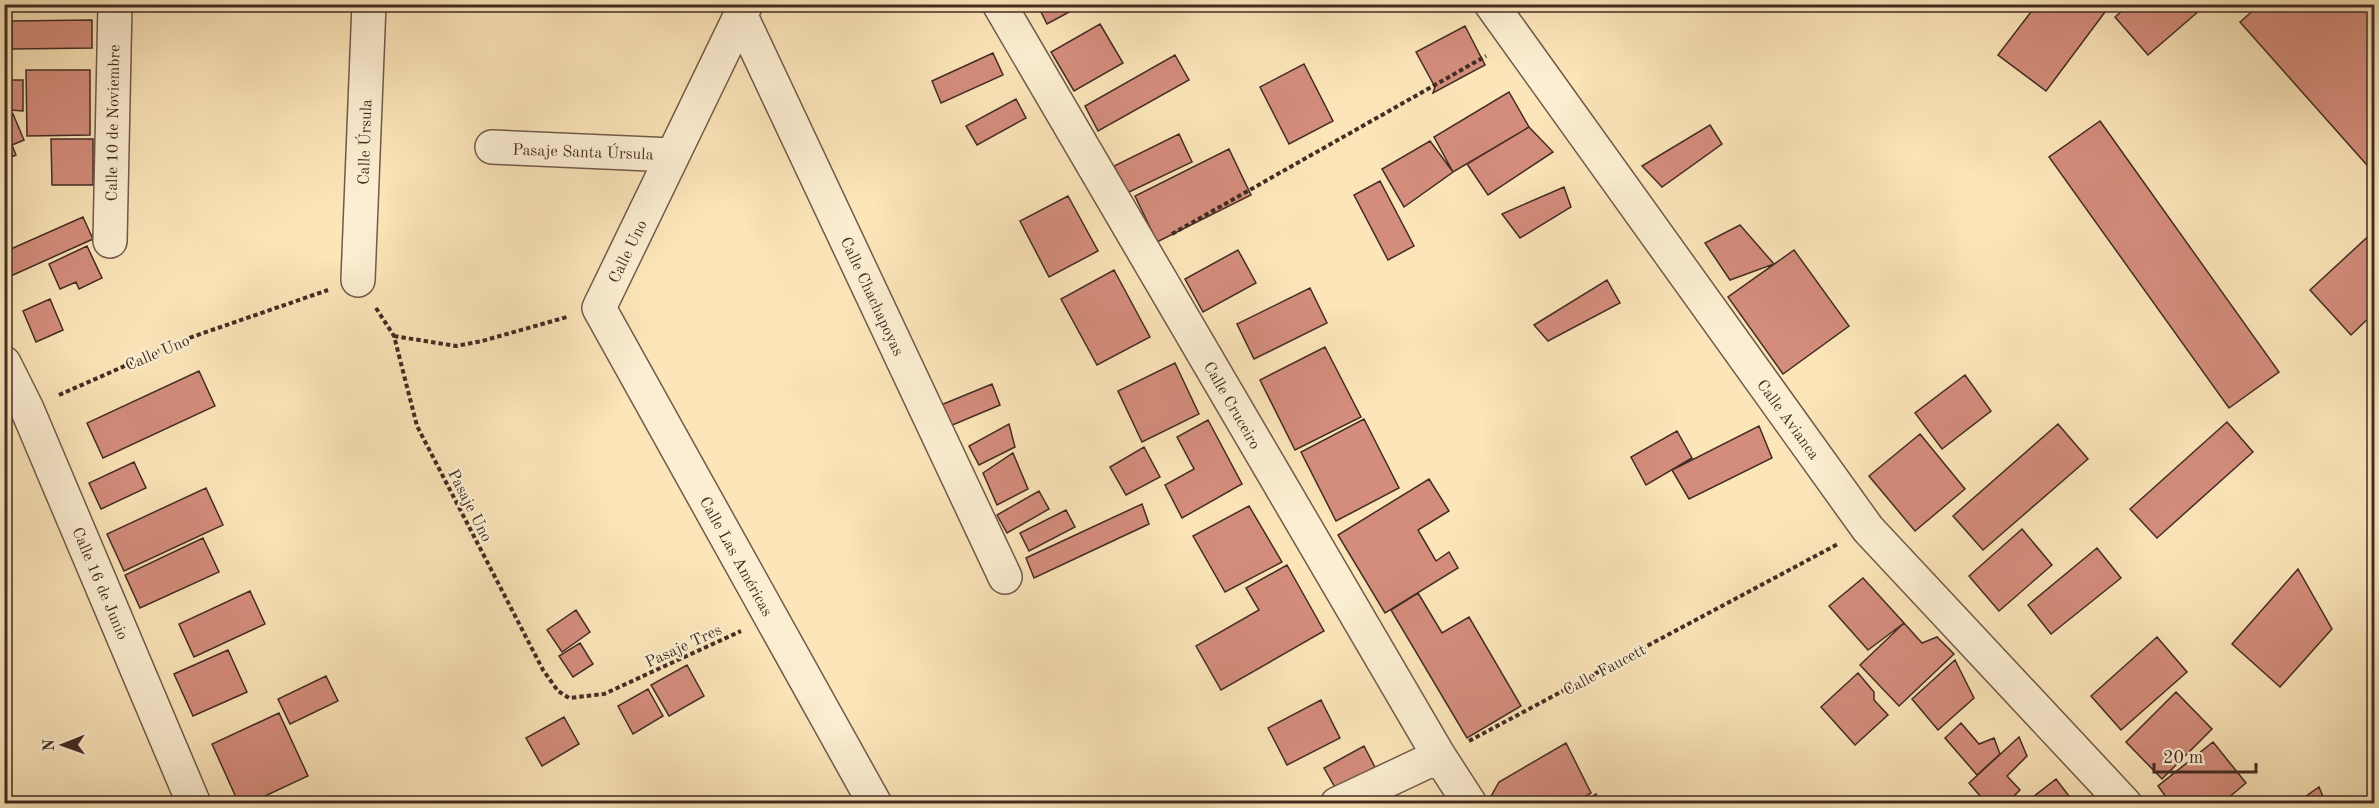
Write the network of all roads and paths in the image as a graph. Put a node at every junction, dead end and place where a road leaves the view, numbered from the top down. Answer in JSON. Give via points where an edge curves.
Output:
{"nodes":[{"id":1,"x":115,"y":4,"type":"edge"},
{"id":2,"x":369,"y":4,"type":"edge"},
{"id":3,"x":999,"y":4,"type":"edge"},
{"id":4,"x":1491,"y":4,"type":"edge"},
{"id":5,"x":744,"y":10,"type":"edge"},
{"id":6,"x":1516,"y":39,"type":"junction"},
{"id":7,"x":492,"y":147,"type":"dead end"},
{"id":8,"x":674,"y":155,"type":"junction"},
{"id":9,"x":110,"y":241,"type":"dead end"},
{"id":10,"x":1143,"y":251,"type":"junction"},
{"id":11,"x":358,"y":280,"type":"junction"},
{"id":12,"x":599,"y":308,"type":"junction"},
{"id":13,"x":394,"y":336,"type":"junction"},
{"id":14,"x":4,"y":363,"type":"edge"},
{"id":15,"x":27,"y":409,"type":"junction"},
{"id":16,"x":1868,"y":529,"type":"junction"},
{"id":17,"x":1005,"y":577,"type":"dead end"},
{"id":18,"x":772,"y":617,"type":"junction"},
{"id":19,"x":604,"y":694,"type":"joint"},
{"id":20,"x":1439,"y":756,"type":"junction"},
{"id":21,"x":194,"y":804,"type":"edge"},
{"id":22,"x":875,"y":804,"type":"edge"},
{"id":23,"x":1337,"y":804,"type":"edge"},
{"id":24,"x":1470,"y":804,"type":"edge"},
{"id":25,"x":2125,"y":804,"type":"edge"}],
"edges":[{"from":1,"to":9,"type":"street","name":"Calle 10 de Noviembre"},
{"from":2,"to":11,"type":"street","name":"Calle Úrsula"},
{"from":3,"to":10,"type":"street","name":"Calle Cruceiro"},
{"from":4,"to":6,"type":"street","name":"Calle Avianca"},
{"from":5,"to":8,"type":"street","name":"Calle Uno"},
{"from":5,"to":17,"type":"street","name":"Calle Chachapoyas"},
{"from":6,"to":10,"type":"path"},
{"from":6,"to":16,"type":"street","name":"Calle Avianca"},
{"from":7,"to":8,"type":"street","name":"Pasaje Santa Úrsula"},
{"from":8,"to":12,"type":"street","name":"Calle Uno"},
{"from":10,"to":20,"type":"street","name":"Calle Cruceiro"},
{"from":11,"to":13,"type":"path","name":"Pasaje Uno"},
{"from":11,"to":15,"type":"path","name":"Calle Uno","via":[[186,339]]},
{"from":12,"to":13,"type":"path","via":[[456,346]]},
{"from":12,"to":18,"type":"street","name":"Calle Las Américas"},
{"from":13,"to":19,"type":"path","name":"Pasaje Uno","via":[[417,426],[543,670],[558,691],[569,698]]},
{"from":14,"to":15,"type":"street","name":"Calle 16 de Junio"},
{"from":15,"to":21,"type":"street","name":"Calle 16 de Junio"},
{"from":16,"to":20,"type":"path","name":"Calle Faucett"},
{"from":16,"to":25,"type":"street","name":"Calle Avianca"},
{"from":18,"to":19,"type":"path","name":"Pasaje Tres"},
{"from":18,"to":22,"type":"street","name":"Calle Las Américas"},
{"from":20,"to":23,"type":"street"},
{"from":20,"to":24,"type":"street","name":"Calle Cruceiro"}]}
